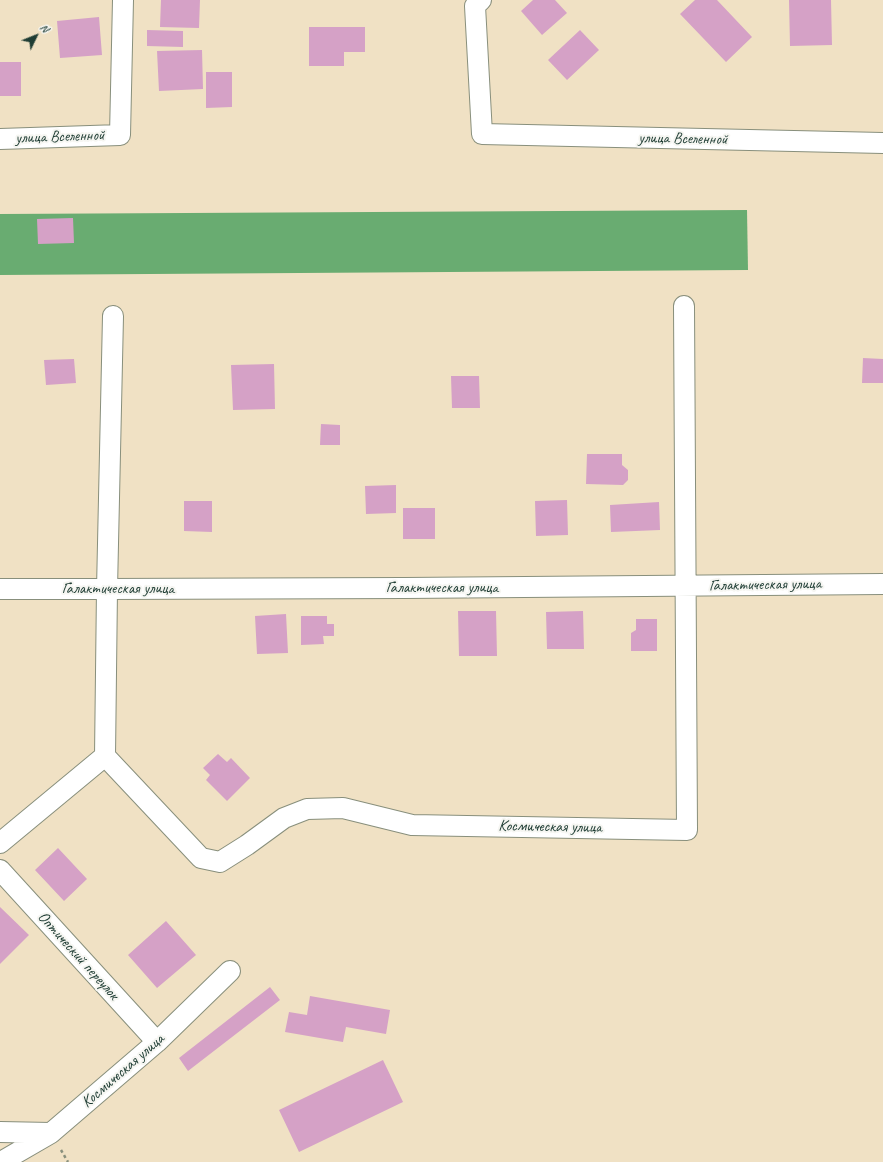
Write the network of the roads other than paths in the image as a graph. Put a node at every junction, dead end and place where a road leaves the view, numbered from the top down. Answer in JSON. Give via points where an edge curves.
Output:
{"nodes":[{"id":1,"x":123,"y":0,"type":"edge"},
{"id":2,"x":481,"y":0,"type":"edge"},
{"id":3,"x":0,"y":139,"type":"edge"},
{"id":4,"x":883,"y":143,"type":"edge"},
{"id":5,"x":684,"y":306,"type":"dead end"},
{"id":6,"x":113,"y":316,"type":"dead end"},
{"id":7,"x":883,"y":584,"type":"edge"},
{"id":8,"x":686,"y":586,"type":"junction"},
{"id":9,"x":0,"y":588,"type":"edge"},
{"id":10,"x":106,"y":589,"type":"junction"},
{"id":11,"x":105,"y":756,"type":"junction"},
{"id":12,"x":0,"y":843,"type":"edge"},
{"id":13,"x":0,"y":870,"type":"edge"},
{"id":14,"x":230,"y":971,"type":"dead end"},
{"id":15,"x":157,"y":1042,"type":"junction"},
{"id":16,"x":0,"y":1132,"type":"edge"},
{"id":17,"x":51,"y":1133,"type":"junction"},
{"id":18,"x":1,"y":1162,"type":"edge"}],
"edges":[{"from":1,"to":3,"type":"street","name":"улица Вселенной","via":[[120,135]]},
{"from":2,"to":4,"type":"street","name":"улица Вселенной","via":[[475,6],[482,134]]},
{"from":5,"to":8,"type":"street"},
{"from":6,"to":10,"type":"street"},
{"from":7,"to":8,"type":"street","name":"Галактическая улица"},
{"from":8,"to":10,"type":"street","name":"Галактическая улица"},
{"from":8,"to":11,"type":"street","name":"Космическая улица","via":[[687,830],[412,826],[343,808],[307,809],[284,818],[220,862],[201,858]]},
{"from":9,"to":10,"type":"street","name":"Галактическая улица"},
{"from":10,"to":11,"type":"street"},
{"from":11,"to":12,"type":"street"},
{"from":13,"to":15,"type":"street","name":"Оптический переулок"},
{"from":14,"to":15,"type":"street","name":"Космическая улица"},
{"from":15,"to":17,"type":"street","name":"Космическая улица"},
{"from":16,"to":17,"type":"street"},
{"from":17,"to":18,"type":"street","name":"Космическая улица"}]}
